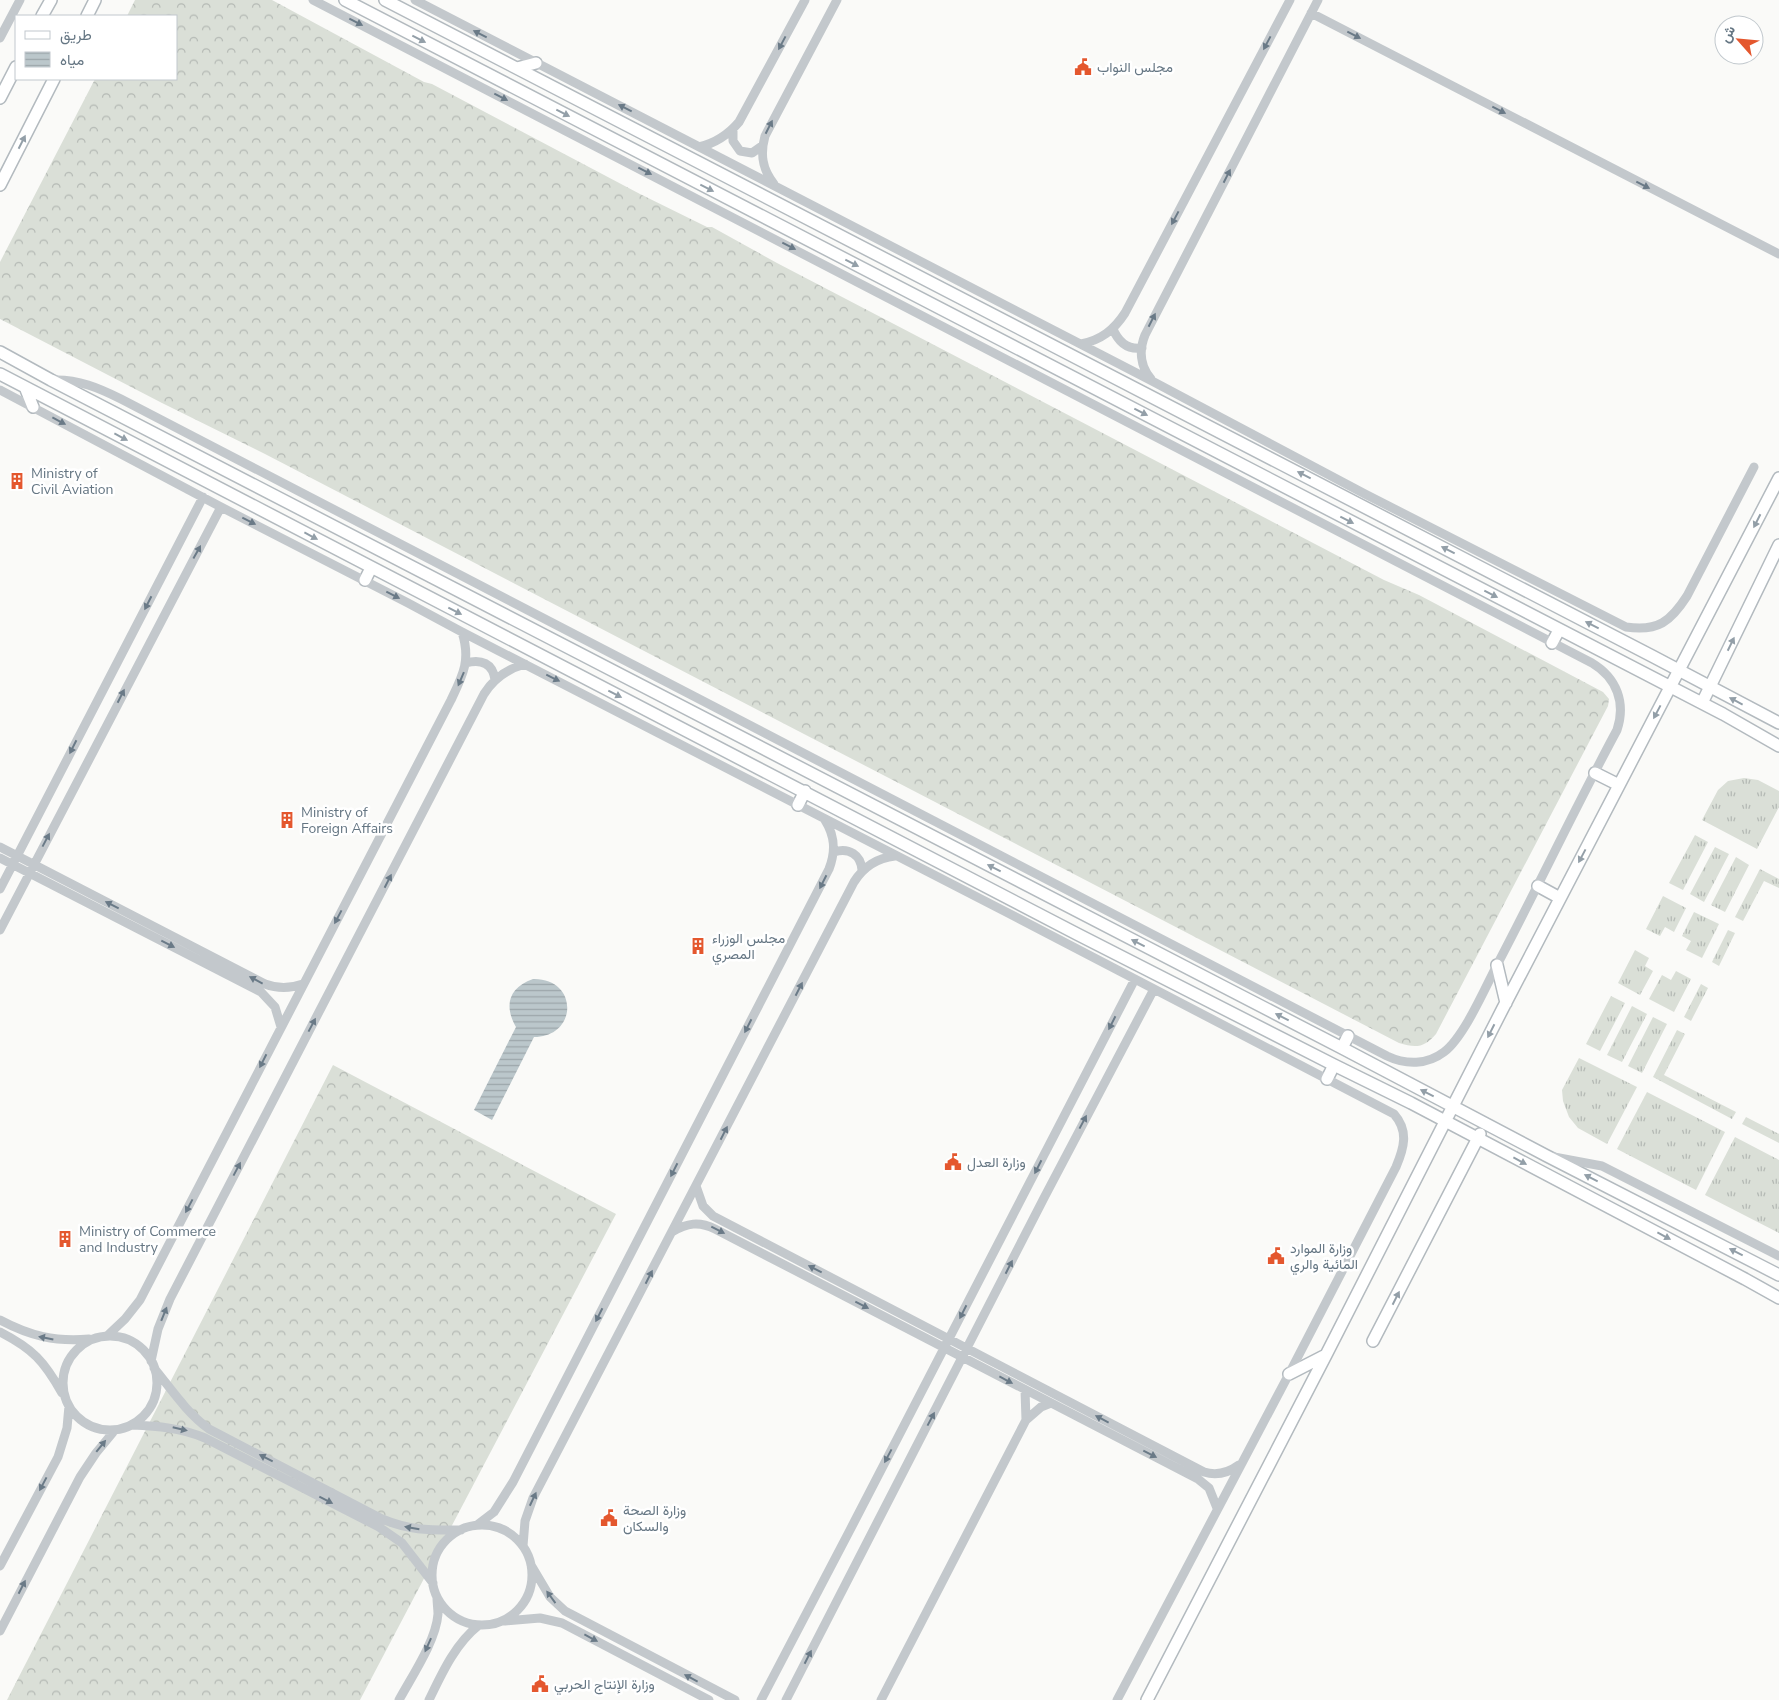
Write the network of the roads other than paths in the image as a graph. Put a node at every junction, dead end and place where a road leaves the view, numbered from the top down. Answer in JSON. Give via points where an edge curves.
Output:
{"nodes":[{"id":1,"x":20,"y":0,"type":"edge"},
{"id":2,"x":51,"y":0,"type":"edge"},
{"id":3,"x":95,"y":0,"type":"edge"},
{"id":4,"x":313,"y":0,"type":"edge"},
{"id":5,"x":344,"y":0,"type":"edge"},
{"id":6,"x":385,"y":0,"type":"edge"},
{"id":7,"x":415,"y":0,"type":"edge"},
{"id":8,"x":805,"y":0,"type":"edge"},
{"id":9,"x":837,"y":0,"type":"edge"},
{"id":10,"x":1290,"y":0,"type":"edge"},
{"id":11,"x":1318,"y":0,"type":"edge"},
{"id":12,"x":1311,"y":13,"type":"junction"},
{"id":13,"x":43,"y":15,"type":"edge"},
{"id":14,"x":88,"y":15,"type":"edge"},
{"id":15,"x":0,"y":38,"type":"edge"},
{"id":16,"x":536,"y":63,"type":"junction"},
{"id":17,"x":516,"y":68,"type":"junction"},
{"id":18,"x":15,"y":69,"type":"edge"},
{"id":19,"x":53,"y":80,"type":"edge"},
{"id":20,"x":0,"y":98,"type":"edge"},
{"id":21,"x":733,"y":129,"type":"junction"},
{"id":22,"x":762,"y":146,"type":"junction"},
{"id":23,"x":699,"y":147,"type":"junction"},
{"id":24,"x":0,"y":185,"type":"edge"},
{"id":25,"x":778,"y":188,"type":"junction"},
{"id":26,"x":1779,"y":254,"type":"edge"},
{"id":27,"x":1113,"y":329,"type":"junction"},
{"id":28,"x":1081,"y":344,"type":"junction"},
{"id":29,"x":1142,"y":348,"type":"junction"},
{"id":30,"x":0,"y":352,"type":"edge"},
{"id":31,"x":0,"y":374,"type":"edge"},
{"id":32,"x":51,"y":380,"type":"junction"},
{"id":33,"x":1152,"y":381,"type":"junction"},
{"id":34,"x":25,"y":386,"type":"junction"},
{"id":35,"x":0,"y":390,"type":"edge"},
{"id":36,"x":33,"y":407,"type":"junction"},
{"id":37,"x":1754,"y":467,"type":"dead end"},
{"id":38,"x":1779,"y":478,"type":"edge"},
{"id":39,"x":203,"y":497,"type":"junction"},
{"id":40,"x":221,"y":507,"type":"junction"},
{"id":41,"x":1779,"y":545,"type":"edge"},
{"id":42,"x":371,"y":568,"type":"junction"},
{"id":43,"x":365,"y":580,"type":"junction"},
{"id":44,"x":1559,"y":630,"type":"junction"},
{"id":45,"x":462,"y":632,"type":"junction"},
{"id":46,"x":1552,"y":642,"type":"junction"},
{"id":47,"x":466,"y":663,"type":"junction"},
{"id":48,"x":525,"y":664,"type":"junction"},
{"id":49,"x":1679,"y":670,"type":"junction"},
{"id":50,"x":495,"y":680,"type":"junction"},
{"id":51,"x":1670,"y":687,"type":"junction"},
{"id":52,"x":1710,"y":687,"type":"junction"},
{"id":53,"x":1702,"y":703,"type":"junction"},
{"id":54,"x":1779,"y":723,"type":"edge"},
{"id":55,"x":1779,"y":746,"type":"edge"},
{"id":56,"x":1595,"y":773,"type":"junction"},
{"id":57,"x":834,"y":786,"type":"junction"},
{"id":58,"x":1619,"y":786,"type":"junction"},
{"id":59,"x":805,"y":792,"type":"junction"},
{"id":60,"x":826,"y":802,"type":"junction"},
{"id":61,"x":798,"y":805,"type":"junction"},
{"id":62,"x":825,"y":820,"type":"junction"},
{"id":63,"x":0,"y":847,"type":"edge"},
{"id":64,"x":834,"y":852,"type":"junction"},
{"id":65,"x":17,"y":856,"type":"junction"},
{"id":66,"x":895,"y":856,"type":"junction"},
{"id":67,"x":0,"y":858,"type":"edge"},
{"id":68,"x":13,"y":864,"type":"junction"},
{"id":69,"x":31,"y":869,"type":"junction"},
{"id":70,"x":862,"y":870,"type":"junction"},
{"id":71,"x":1538,"y":886,"type":"junction"},
{"id":72,"x":0,"y":889,"type":"edge"},
{"id":73,"x":1560,"y":898,"type":"junction"},
{"id":74,"x":0,"y":930,"type":"edge"},
{"id":75,"x":1497,"y":965,"type":"junction"},
{"id":76,"x":1135,"y":980,"type":"junction"},
{"id":77,"x":303,"y":984,"type":"junction"},
{"id":78,"x":1154,"y":989,"type":"junction"},
{"id":79,"x":1506,"y":1003,"type":"junction"},
{"id":80,"x":281,"y":1027,"type":"junction"},
{"id":81,"x":1348,"y":1036,"type":"junction"},
{"id":82,"x":1342,"y":1048,"type":"junction"},
{"id":83,"x":1334,"y":1066,"type":"junction"},
{"id":84,"x":1327,"y":1079,"type":"junction"},
{"id":85,"x":1452,"y":1106,"type":"junction"},
{"id":86,"x":1445,"y":1121,"type":"junction"},
{"id":87,"x":1485,"y":1123,"type":"junction"},
{"id":88,"x":1477,"y":1138,"type":"junction"},
{"id":89,"x":1547,"y":1156,"type":"junction"},
{"id":90,"x":696,"y":1186,"type":"junction"},
{"id":91,"x":672,"y":1232,"type":"junction"},
{"id":92,"x":1779,"y":1256,"type":"edge"},
{"id":93,"x":1779,"y":1275,"type":"edge"},
{"id":94,"x":1779,"y":1298,"type":"edge"},
{"id":95,"x":0,"y":1320,"type":"edge"},
{"id":96,"x":0,"y":1332,"type":"edge"},
{"id":97,"x":107,"y":1336,"type":"junction"},
{"id":98,"x":949,"y":1338,"type":"junction"},
{"id":99,"x":94,"y":1339,"type":"junction"},
{"id":100,"x":1373,"y":1341,"type":"dead end"},
{"id":101,"x":945,"y":1348,"type":"junction"},
{"id":102,"x":967,"y":1348,"type":"junction"},
{"id":103,"x":1326,"y":1355,"type":"junction"},
{"id":104,"x":962,"y":1357,"type":"junction"},
{"id":105,"x":152,"y":1364,"type":"junction"},
{"id":106,"x":1289,"y":1374,"type":"junction"},
{"id":107,"x":1025,"y":1390,"type":"junction"},
{"id":108,"x":67,"y":1402,"type":"junction"},
{"id":109,"x":1051,"y":1403,"type":"junction"},
{"id":110,"x":1026,"y":1420,"type":"junction"},
{"id":111,"x":132,"y":1425,"type":"junction"},
{"id":112,"x":115,"y":1430,"type":"junction"},
{"id":113,"x":1240,"y":1464,"type":"junction"},
{"id":114,"x":1217,"y":1508,"type":"junction"},
{"id":115,"x":477,"y":1525,"type":"junction"},
{"id":116,"x":461,"y":1530,"type":"junction"},
{"id":117,"x":522,"y":1546,"type":"junction"},
{"id":118,"x":531,"y":1564,"type":"junction"},
{"id":119,"x":0,"y":1566,"type":"edge"},
{"id":120,"x":432,"y":1583,"type":"junction"},
{"id":121,"x":437,"y":1598,"type":"junction"},
{"id":122,"x":495,"y":1623,"type":"junction"},
{"id":123,"x":479,"y":1625,"type":"junction"},
{"id":124,"x":0,"y":1631,"type":"edge"},
{"id":125,"x":399,"y":1700,"type":"edge"},
{"id":126,"x":429,"y":1700,"type":"edge"},
{"id":127,"x":709,"y":1700,"type":"edge"},
{"id":128,"x":734,"y":1700,"type":"edge"},
{"id":129,"x":761,"y":1700,"type":"edge"},
{"id":130,"x":786,"y":1700,"type":"edge"},
{"id":131,"x":881,"y":1700,"type":"edge"},
{"id":132,"x":1117,"y":1700,"type":"edge"},
{"id":133,"x":1146,"y":1700,"type":"edge"}],
"edges":[{"from":1,"to":15,"type":"street"},
{"from":2,"to":13,"type":"street"},
{"from":3,"to":14,"type":"street"},
{"from":4,"to":46,"type":"street","one_way":true},
{"from":5,"to":44,"type":"street","one_way":true},
{"from":6,"to":17,"type":"street"},
{"from":16,"to":7,"type":"street","one_way":true},
{"from":8,"to":21,"type":"street","one_way":true,"via":[[744,115]]},
{"from":22,"to":9,"type":"street","one_way":true},
{"from":10,"to":27,"type":"street","one_way":true,"via":[[1125,313]]},
{"from":11,"to":12,"type":"street"},
{"from":12,"to":26,"type":"street","one_way":true},
{"from":29,"to":12,"type":"street","one_way":true,"via":[[1149,327]]},
{"from":16,"to":17,"type":"street"},
{"from":23,"to":16,"type":"street","one_way":true},
{"from":49,"to":17,"type":"street","one_way":true},
{"from":18,"to":20,"type":"street"},
{"from":24,"to":19,"type":"street","one_way":true},
{"from":21,"to":22,"type":"street","via":[[733,141],[740,150],[752,153]]},
{"from":21,"to":23,"type":"street","via":[[718,141]]},
{"from":22,"to":25,"type":"street","via":[[767,175]]},
{"from":23,"to":25,"type":"street"},
{"from":25,"to":28,"type":"street"},
{"from":27,"to":28,"type":"street","via":[[1098,339]]},
{"from":27,"to":29,"type":"street","via":[[1121,343]]},
{"from":28,"to":33,"type":"street"},
{"from":29,"to":33,"type":"street","via":[[1145,369]]},
{"from":30,"to":32,"type":"street"},
{"from":31,"to":34,"type":"street"},
{"from":32,"to":57,"type":"street"},
{"from":32,"to":81,"type":"street","via":[[87,384],[121,399]]},
{"from":33,"to":37,"type":"street","via":[[1607,618],[1637,629],[1660,625],[1677,611]]},
{"from":34,"to":36,"type":"street"},
{"from":34,"to":42,"type":"street","one_way":true},
{"from":35,"to":36,"type":"street"},
{"from":36,"to":39,"type":"street","one_way":true},
{"from":38,"to":49,"type":"street","one_way":true},
{"from":39,"to":40,"type":"street"},
{"from":39,"to":65,"type":"street","one_way":true},
{"from":40,"to":43,"type":"street","one_way":true},
{"from":69,"to":40,"type":"street","one_way":true},
{"from":52,"to":41,"type":"street","one_way":true},
{"from":42,"to":43,"type":"street"},
{"from":42,"to":59,"type":"street","one_way":true},
{"from":43,"to":45,"type":"street","one_way":true},
{"from":44,"to":46,"type":"street"},
{"from":44,"to":51,"type":"street"},
{"from":45,"to":47,"type":"street"},
{"from":45,"to":48,"type":"street"},
{"from":46,"to":56,"type":"street","via":[[1599,667],[1618,692],[1621,707],[1619,723]]},
{"from":47,"to":50,"type":"street","via":[[486,663],[493,670]]},
{"from":47,"to":77,"type":"street","one_way":true,"via":[[452,700]]},
{"from":48,"to":50,"type":"street"},
{"from":48,"to":61,"type":"street","one_way":true},
{"from":49,"to":51,"type":"street"},
{"from":49,"to":52,"type":"street"},
{"from":105,"to":50,"type":"street","one_way":true,"via":[[158,1329],[170,1299],[484,694]]},
{"from":51,"to":53,"type":"street"},
{"from":51,"to":58,"type":"street","one_way":true},
{"from":52,"to":53,"type":"street"},
{"from":54,"to":52,"type":"street","one_way":true},
{"from":53,"to":55,"type":"street"},
{"from":56,"to":58,"type":"street"},
{"from":56,"to":71,"type":"street"},
{"from":57,"to":60,"type":"street"},
{"from":82,"to":57,"type":"street","one_way":true},
{"from":58,"to":73,"type":"street","one_way":true},
{"from":59,"to":60,"type":"street"},
{"from":59,"to":61,"type":"street"},
{"from":60,"to":83,"type":"street"},
{"from":61,"to":62,"type":"street"},
{"from":62,"to":64,"type":"street","via":[[833,835]]},
{"from":62,"to":66,"type":"street"},
{"from":63,"to":65,"type":"street"},
{"from":64,"to":70,"type":"street","via":[[851,852],[860,859]]},
{"from":64,"to":115,"type":"street","one_way":true,"via":[[829,869],[513,1482],[494,1512]]},
{"from":65,"to":68,"type":"street"},
{"from":65,"to":69,"type":"street"},
{"from":66,"to":70,"type":"street","via":[[878,860]]},
{"from":66,"to":76,"type":"street"},
{"from":67,"to":68,"type":"street"},
{"from":68,"to":69,"type":"street"},
{"from":68,"to":72,"type":"street"},
{"from":69,"to":74,"type":"street"},
{"from":77,"to":69,"type":"street","one_way":true,"via":[[280,988],[265,984]]},
{"from":69,"to":80,"type":"street","one_way":true,"via":[[260,992],[275,1007]]},
{"from":90,"to":70,"type":"street","one_way":true},
{"from":71,"to":73,"type":"street"},
{"from":71,"to":75,"type":"street"},
{"from":73,"to":79,"type":"street"},
{"from":75,"to":79,"type":"street"},
{"from":75,"to":81,"type":"street","via":[[1455,1041],[1436,1058],[1403,1062]]},
{"from":76,"to":78,"type":"street"},
{"from":76,"to":98,"type":"street","one_way":true},
{"from":77,"to":80,"type":"street"},
{"from":78,"to":84,"type":"street"},
{"from":102,"to":78,"type":"street","one_way":true},
{"from":79,"to":85,"type":"street","one_way":true},
{"from":80,"to":97,"type":"street","one_way":true,"via":[[140,1300],[126,1319]]},
{"from":81,"to":82,"type":"street"},
{"from":85,"to":82,"type":"street","one_way":true},
{"from":83,"to":84,"type":"street"},
{"from":83,"to":86,"type":"street"},
{"from":84,"to":106,"type":"street","via":[[1394,1114],[1402,1127],[1404,1146]]},
{"from":85,"to":86,"type":"street"},
{"from":85,"to":87,"type":"street"},
{"from":86,"to":88,"type":"street"},
{"from":86,"to":103,"type":"street"},
{"from":87,"to":88,"type":"street"},
{"from":87,"to":89,"type":"street"},
{"from":88,"to":94,"type":"street","one_way":true},
{"from":100,"to":88,"type":"street","one_way":true},
{"from":89,"to":92,"type":"street","via":[[1602,1166]]},
{"from":93,"to":89,"type":"street","one_way":true},
{"from":90,"to":91,"type":"street"},
{"from":98,"to":90,"type":"street","one_way":true,"via":[[713,1216],[703,1206]]},
{"from":91,"to":101,"type":"street","one_way":true,"via":[[689,1224],[707,1225]]},
{"from":117,"to":91,"type":"street","one_way":true,"via":[[525,1521],[533,1498]]},
{"from":99,"to":95,"type":"street","one_way":true,"via":[[38,1336]]},
{"from":96,"to":108,"type":"street","via":[[42,1360]]},
{"from":97,"to":99,"type":"street"},
{"from":97,"to":105,"type":"street","via":[[133,1342]]},
{"from":98,"to":101,"type":"street"},
{"from":98,"to":102,"type":"street"},
{"from":99,"to":108,"type":"street","via":[[74,1353],[68,1363],[63,1386]]},
{"from":101,"to":104,"type":"street"},
{"from":101,"to":129,"type":"street","one_way":true},
{"from":102,"to":104,"type":"street"},
{"from":113,"to":102,"type":"street","one_way":true,"via":[[1226,1472],[1204,1472]]},
{"from":103,"to":106,"type":"street"},
{"from":103,"to":133,"type":"street"},
{"from":104,"to":107,"type":"street","one_way":true},
{"from":130,"to":104,"type":"street","one_way":true},
{"from":105,"to":111,"type":"street","via":[[156,1381],[153,1400],[142,1417]]},
{"from":116,"to":105,"type":"street","one_way":true,"via":[[419,1530],[382,1519],[209,1429],[183,1406]]},
{"from":106,"to":113,"type":"street"},
{"from":107,"to":109,"type":"street"},
{"from":107,"to":110,"type":"street"},
{"from":108,"to":112,"type":"street","via":[[77,1417],[88,1425],[101,1430]]},
{"from":108,"to":119,"type":"street","one_way":true,"via":[[67,1428],[58,1457]]},
{"from":109,"to":110,"type":"street"},
{"from":109,"to":114,"type":"street","one_way":true,"via":[[1198,1479],[1209,1488]]},
{"from":110,"to":131,"type":"street"},
{"from":111,"to":112,"type":"street"},
{"from":111,"to":120,"type":"street","one_way":true,"via":[[182,1429],[205,1438],[379,1527],[402,1543]]},
{"from":124,"to":112,"type":"street","one_way":true,"via":[[80,1477]]},
{"from":113,"to":114,"type":"street"},
{"from":114,"to":132,"type":"street"},
{"from":115,"to":116,"type":"street"},
{"from":115,"to":117,"type":"street","via":[[502,1529]]},
{"from":116,"to":120,"type":"street","via":[[438,1552],[432,1567]]},
{"from":117,"to":118,"type":"street"},
{"from":118,"to":122,"type":"street","via":[[531,1583],[524,1601],[512,1615]]},
{"from":128,"to":118,"type":"street","one_way":true,"via":[[565,1611],[550,1597]]},
{"from":120,"to":121,"type":"street"},
{"from":121,"to":123,"type":"street","via":[[454,1617]]},
{"from":121,"to":125,"type":"street","one_way":true,"via":[[438,1614],[433,1632]]},
{"from":122,"to":123,"type":"street"},
{"from":122,"to":127,"type":"street","one_way":true,"via":[[540,1618],[562,1623]]},
{"from":123,"to":126,"type":"street","via":[[451,1658]]}]}
